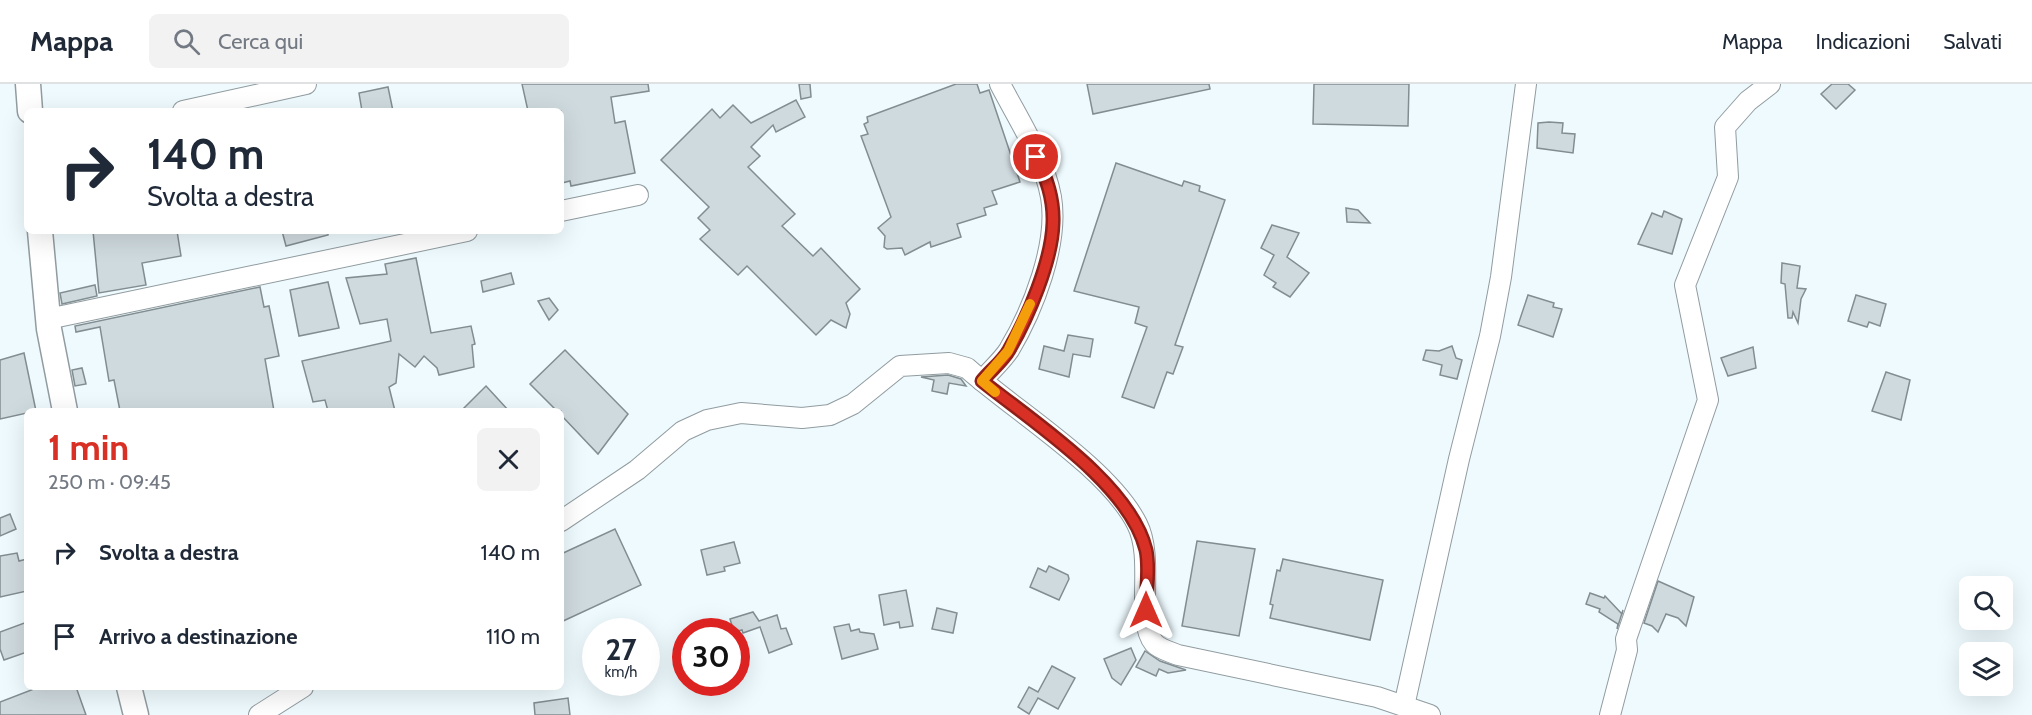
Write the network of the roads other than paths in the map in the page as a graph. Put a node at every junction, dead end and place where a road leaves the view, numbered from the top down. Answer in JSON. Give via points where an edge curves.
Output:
{"nodes":[{"id":1,"x":28,"y":84,"type":"edge"},
{"id":2,"x":306,"y":84,"type":"edge"},
{"id":3,"x":1000,"y":84,"type":"edge"},
{"id":4,"x":1526,"y":84,"type":"edge"},
{"id":5,"x":1770,"y":84,"type":"edge"},
{"id":6,"x":30,"y":108,"type":"edge"},
{"id":7,"x":197,"y":108,"type":"edge"},
{"id":8,"x":638,"y":195,"type":"dead end"},
{"id":9,"x":564,"y":210,"type":"edge"},
{"id":10,"x":40,"y":234,"type":"edge"},
{"id":11,"x":453,"y":234,"type":"edge"},
{"id":12,"x":48,"y":319,"type":"junction"},
{"id":13,"x":982,"y":381,"type":"junction"},
{"id":14,"x":64,"y":408,"type":"edge"},
{"id":15,"x":564,"y":519,"type":"edge"},
{"id":16,"x":130,"y":690,"type":"edge"},
{"id":17,"x":298,"y":690,"type":"edge"},
{"id":18,"x":1404,"y":706,"type":"junction"},
{"id":19,"x":136,"y":715,"type":"edge"},
{"id":20,"x":259,"y":715,"type":"edge"},
{"id":21,"x":1430,"y":715,"type":"edge"},
{"id":22,"x":1610,"y":715,"type":"edge"}],
"edges":[{"from":1,"to":6,"type":"main road"},
{"from":2,"to":7,"type":"street"},
{"from":3,"to":13,"type":"street","via":[[1045,175],[1053,224],[1033,298],[1008,351]]},
{"from":4,"to":18,"type":"street","via":[[1490,336]]},
{"from":5,"to":22,"type":"street","via":[[1725,127],[1728,177],[1685,285],[1708,400],[1626,639],[1627,650]]},
{"from":8,"to":9,"type":"street"},
{"from":10,"to":12,"type":"main road"},
{"from":11,"to":12,"type":"street"},
{"from":12,"to":14,"type":"main road"},
{"from":13,"to":15,"type":"street","via":[[967,368],[953,363],[900,366],[853,404],[830,415],[802,418],[741,413],[707,420],[683,430],[638,470]]},
{"from":13,"to":18,"type":"street","via":[[1083,462],[1123,502],[1137,524],[1146,552],[1146,629],[1156,645],[1178,655]]},
{"from":16,"to":19,"type":"main road"},
{"from":17,"to":20,"type":"street"},
{"from":18,"to":21,"type":"street"}]}
